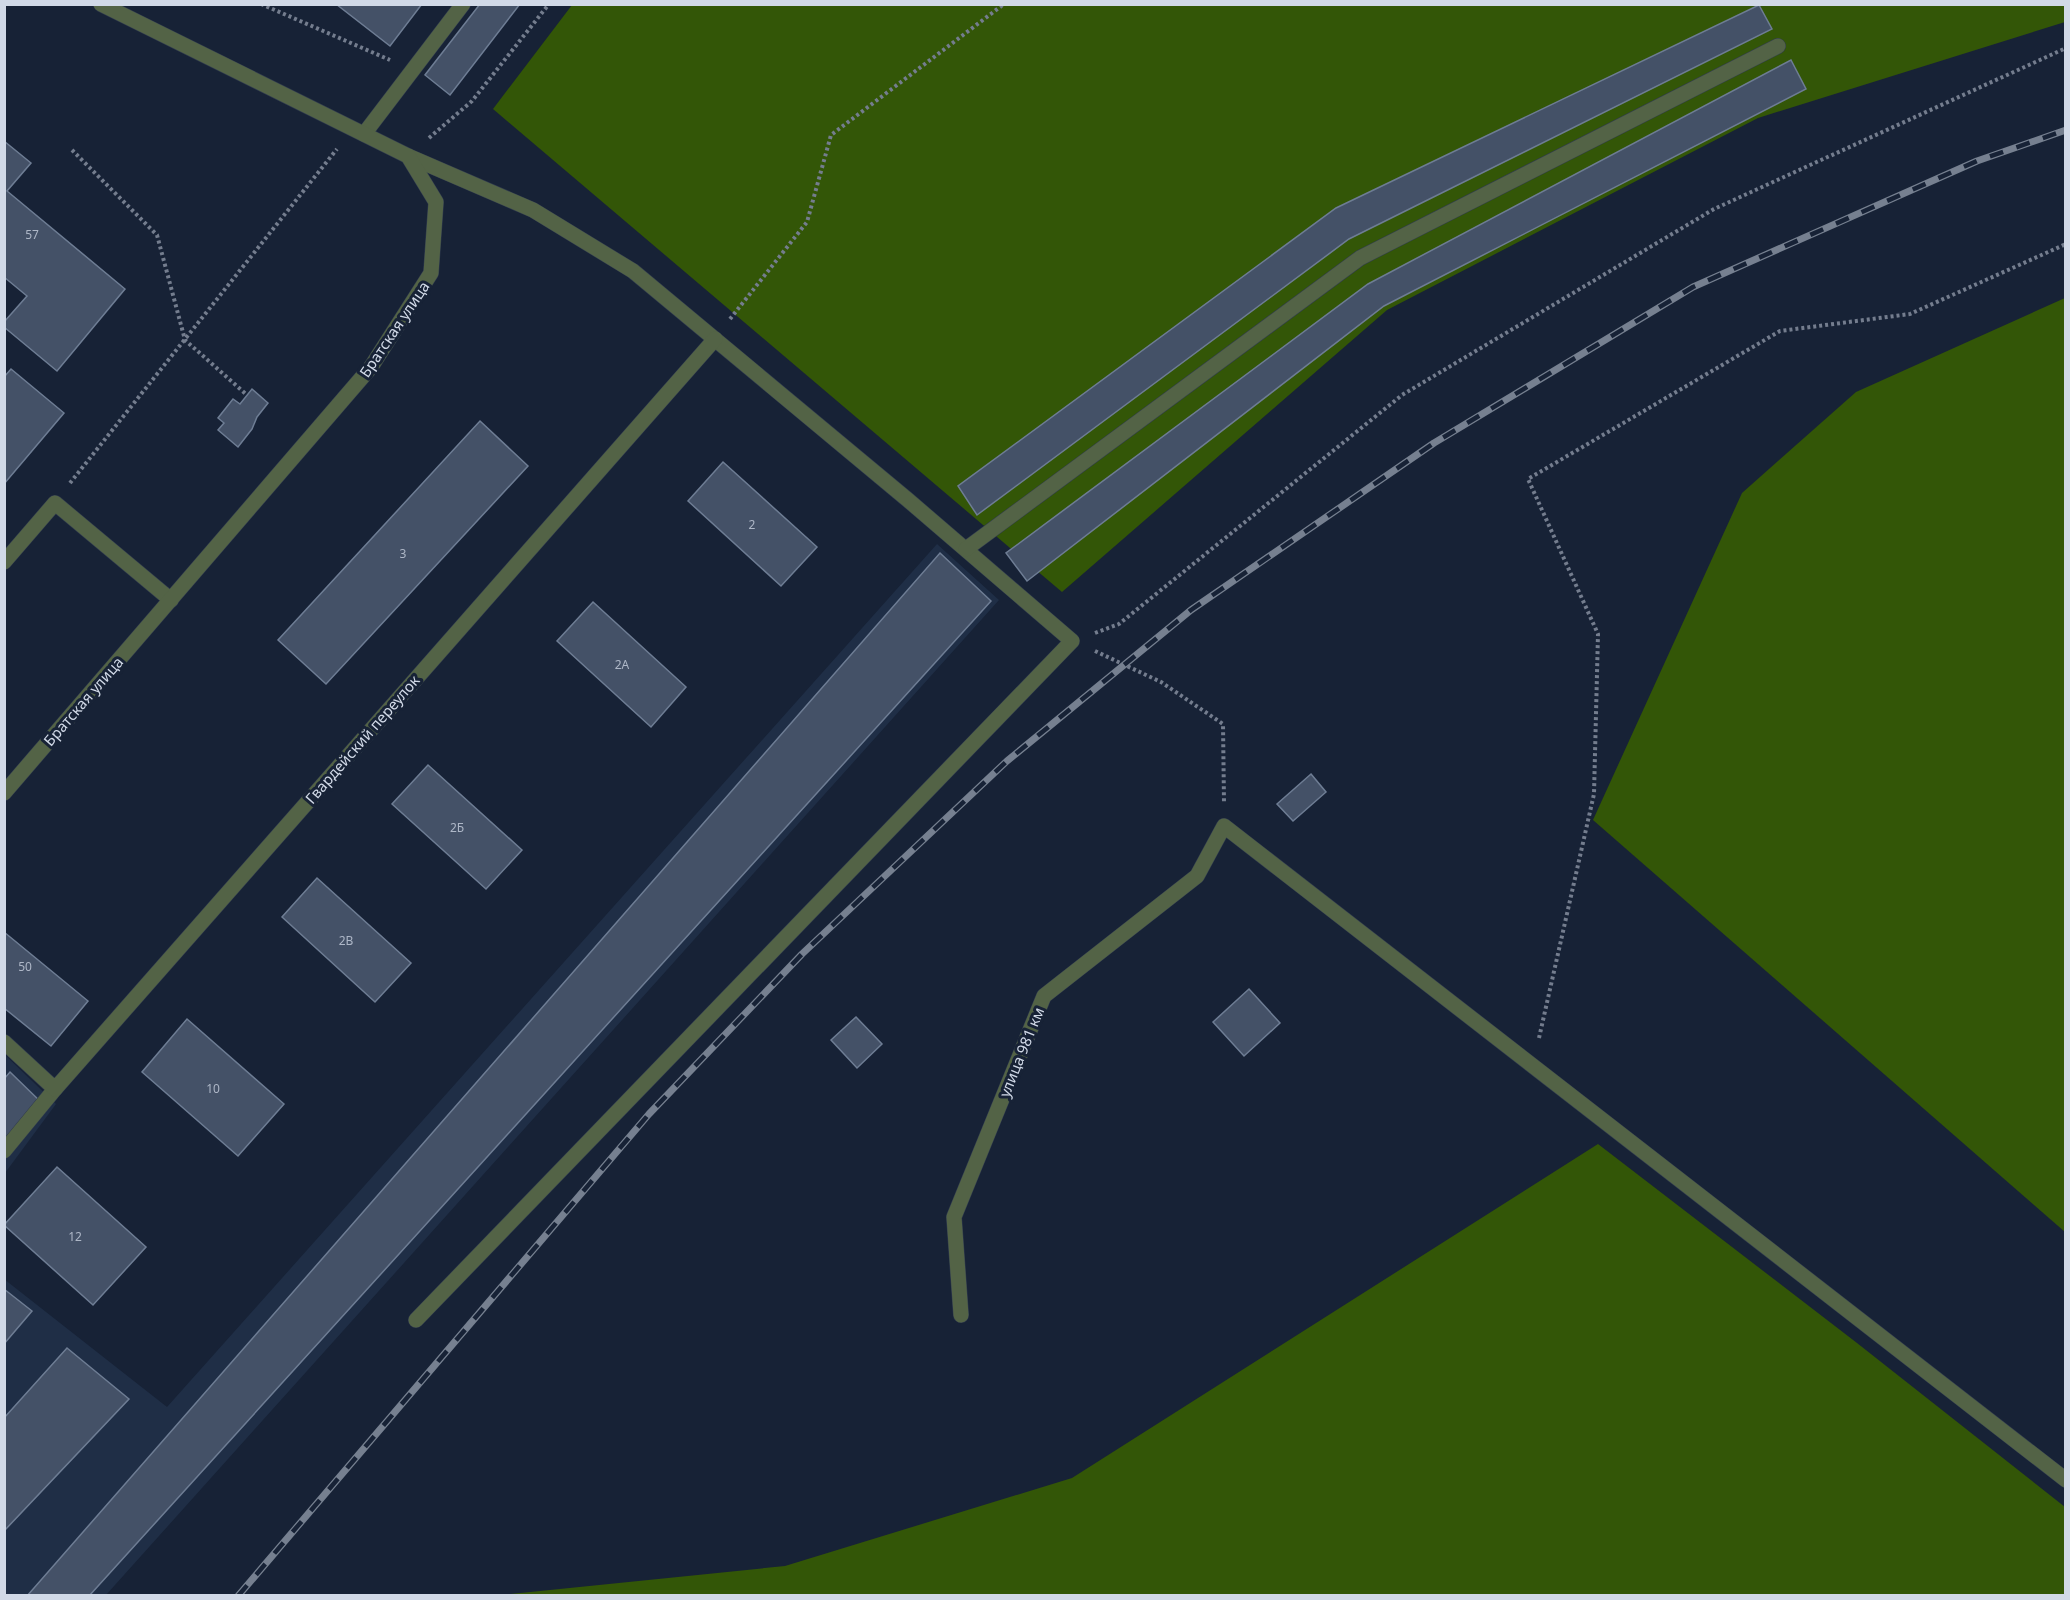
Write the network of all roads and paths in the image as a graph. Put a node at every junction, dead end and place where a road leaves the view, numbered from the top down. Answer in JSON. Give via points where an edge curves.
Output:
{"nodes":[{"id":1,"x":101,"y":4,"type":"edge"},
{"id":2,"x":261,"y":4,"type":"edge"},
{"id":3,"x":463,"y":4,"type":"edge"},
{"id":4,"x":549,"y":4,"type":"edge"},
{"id":5,"x":1005,"y":4,"type":"edge"},
{"id":6,"x":1778,"y":46,"type":"dead end"},
{"id":7,"x":2066,"y":48,"type":"edge"},
{"id":8,"x":413,"y":70,"type":"junction"},
{"id":9,"x":358,"y":132,"type":"junction"},
{"id":10,"x":72,"y":150,"type":"dead end"},
{"id":11,"x":408,"y":156,"type":"junction"},
{"id":12,"x":2066,"y":244,"type":"edge"},
{"id":13,"x":715,"y":339,"type":"junction"},
{"id":14,"x":185,"y":340,"type":"junction"},
{"id":15,"x":247,"y":395,"type":"dead end"},
{"id":16,"x":55,"y":503,"type":"junction"},
{"id":17,"x":966,"y":549,"type":"junction"},
{"id":18,"x":4,"y":562,"type":"edge"},
{"id":19,"x":171,"y":600,"type":"junction"},
{"id":20,"x":1072,"y":641,"type":"junction"},
{"id":21,"x":4,"y":792,"type":"edge"},
{"id":22,"x":1224,"y":826,"type":"junction"},
{"id":23,"x":4,"y":1042,"type":"edge"},
{"id":24,"x":1533,"y":1066,"type":"junction"},
{"id":25,"x":54,"y":1089,"type":"junction"},
{"id":26,"x":4,"y":1151,"type":"edge"},
{"id":27,"x":961,"y":1315,"type":"dead end"},
{"id":28,"x":416,"y":1320,"type":"dead end"},
{"id":29,"x":2066,"y":1480,"type":"edge"}],
"edges":[{"from":1,"to":9,"type":"street"},
{"from":2,"to":8,"type":"path"},
{"from":3,"to":8,"type":"street"},
{"from":4,"to":11,"type":"path","via":[[472,101]]},
{"from":5,"to":13,"type":"path","via":[[831,135],[807,222]]},
{"from":6,"to":17,"type":"street","via":[[1360,258]]},
{"from":7,"to":20,"type":"path","via":[[1714,209],[1402,395],[1119,624]]},
{"from":8,"to":9,"type":"street"},
{"from":9,"to":11,"type":"street"},
{"from":9,"to":14,"type":"path"},
{"from":10,"to":14,"type":"path","via":[[157,235]]},
{"from":11,"to":13,"type":"street","via":[[532,210],[633,272]]},
{"from":11,"to":19,"type":"street","name":"Братская улица","via":[[436,202],[431,273],[371,367]]},
{"from":12,"to":24,"type":"path","via":[[1910,314],[1780,331],[1528,479],[1598,634],[1594,794]]},
{"from":13,"to":17,"type":"street"},
{"from":13,"to":25,"type":"street","name":"Гвардейский переулок"},
{"from":14,"to":15,"type":"path"},
{"from":14,"to":16,"type":"path"},
{"from":16,"to":18,"type":"street"},
{"from":16,"to":19,"type":"street"},
{"from":17,"to":20,"type":"street"},
{"from":19,"to":21,"type":"street","name":"Братская улица"},
{"from":20,"to":22,"type":"path","via":[[1161,682],[1223,724]]},
{"from":20,"to":28,"type":"street"},
{"from":22,"to":24,"type":"street"},
{"from":22,"to":27,"type":"street","name":"улица 981 км","via":[[1197,876],[1044,996],[954,1217]]},
{"from":23,"to":25,"type":"street"},
{"from":24,"to":29,"type":"street"},
{"from":25,"to":26,"type":"street","name":"Гвардейский переулок"}]}
